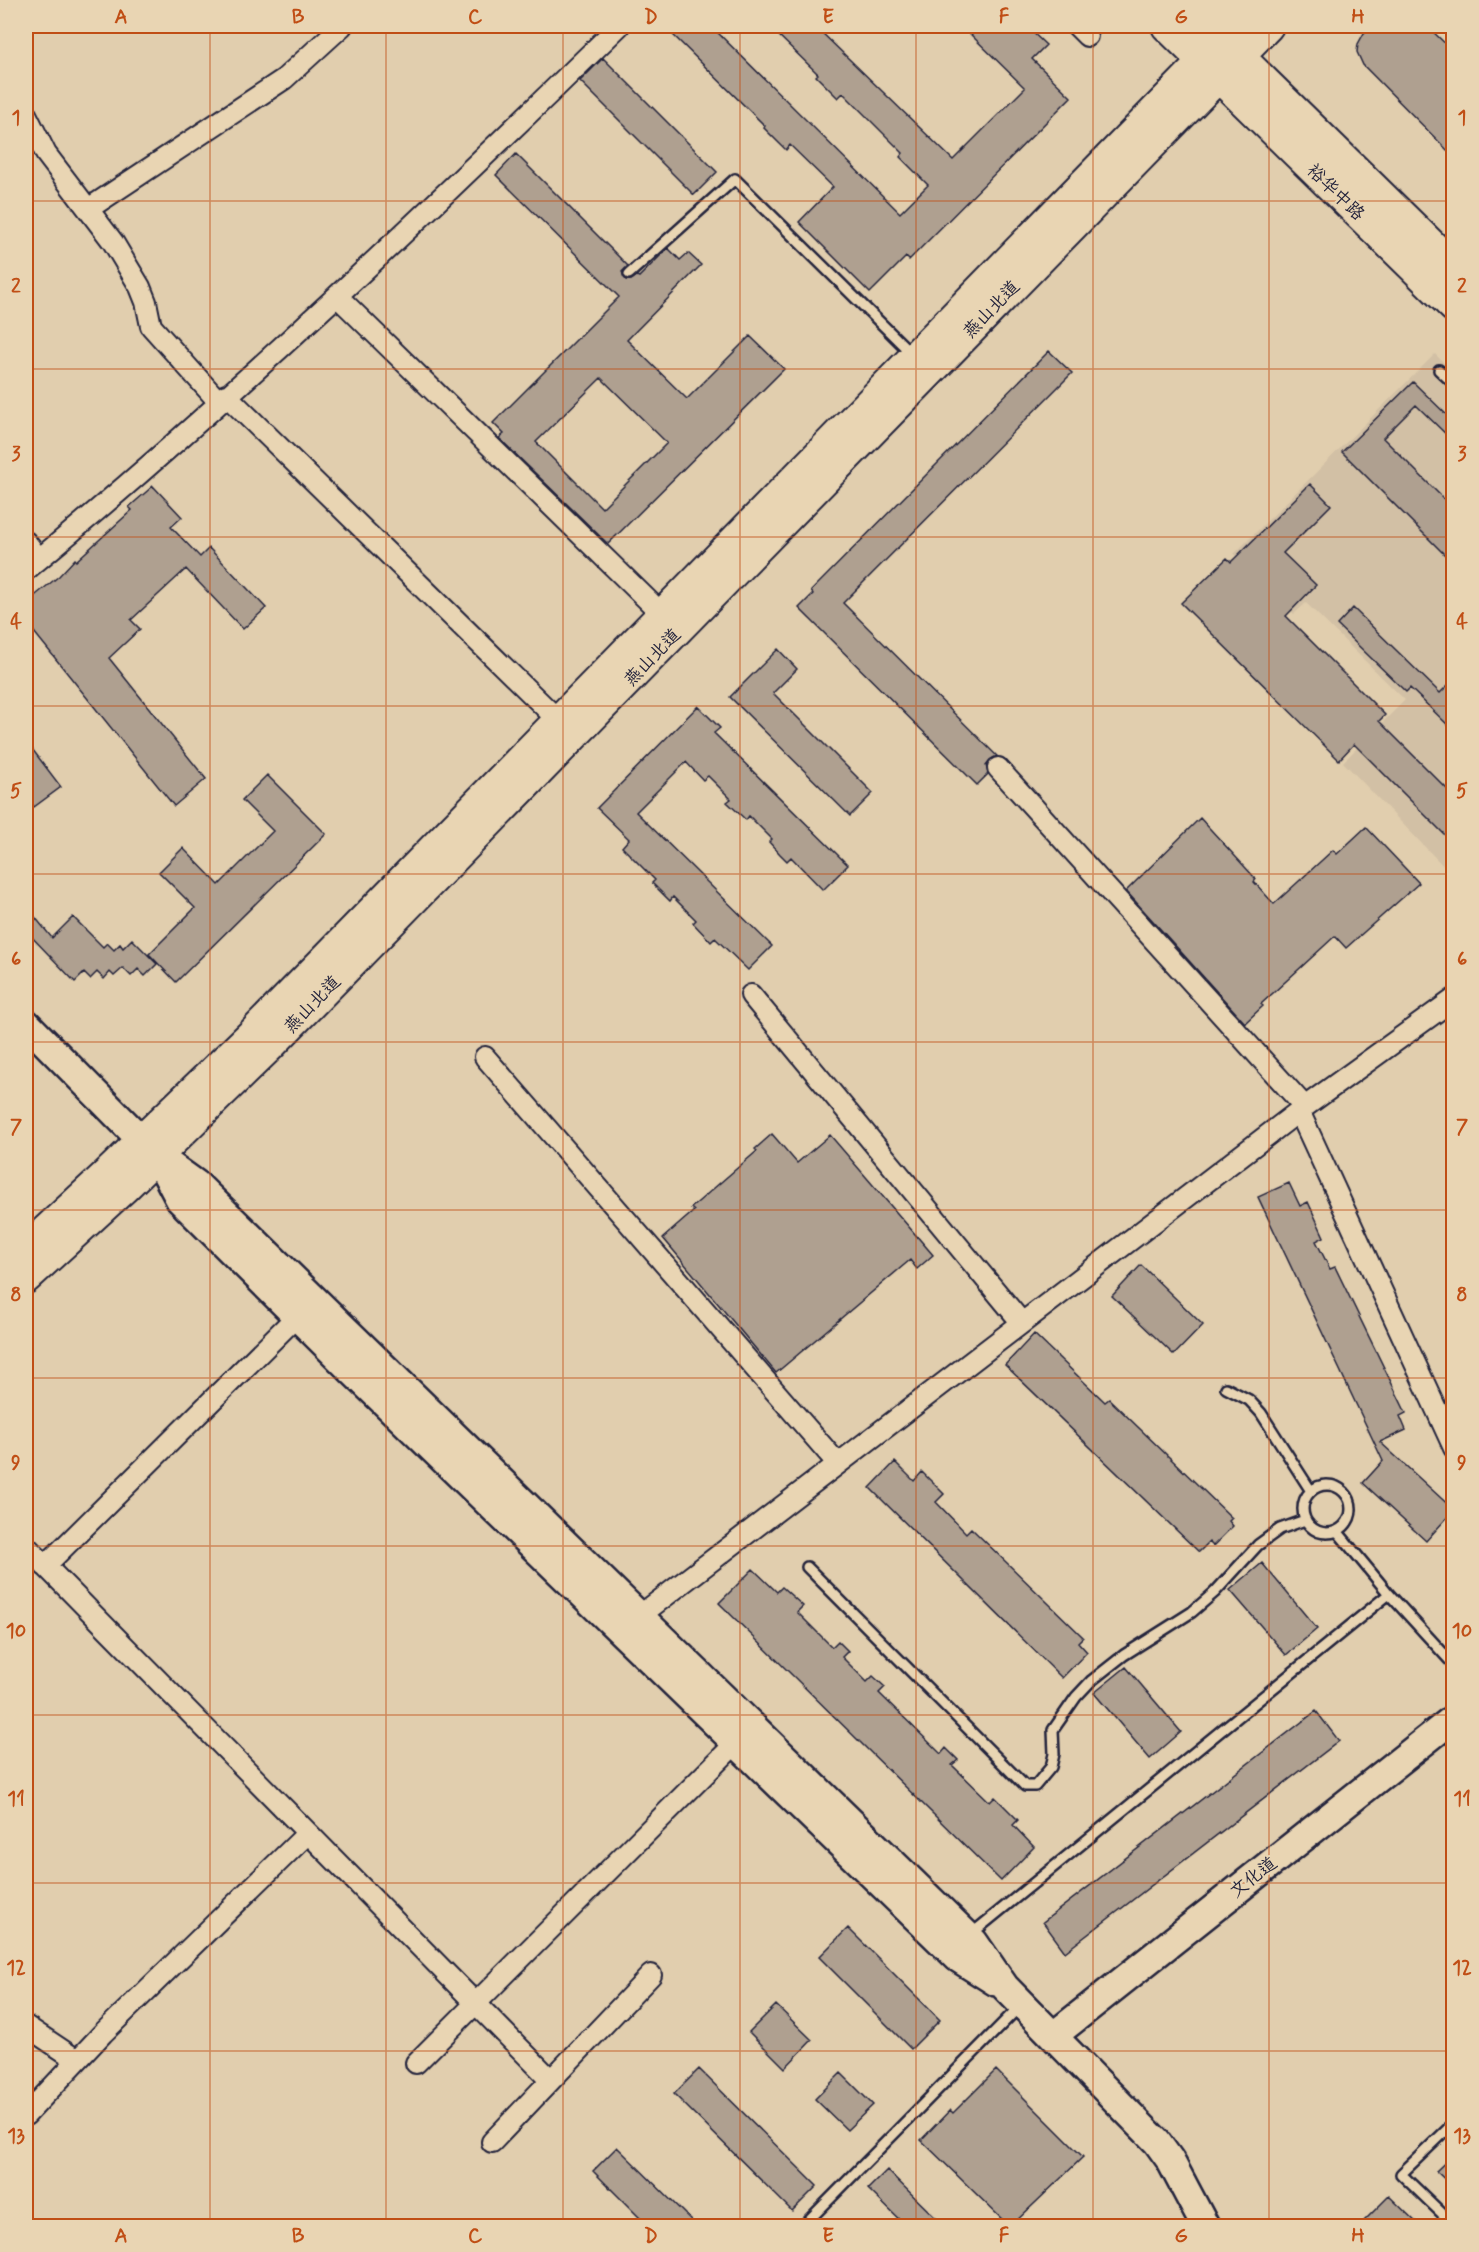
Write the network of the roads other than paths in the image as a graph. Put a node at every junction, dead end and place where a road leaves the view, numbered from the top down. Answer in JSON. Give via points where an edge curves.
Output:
{"nodes":[{"id":1,"x":342,"y":26,"type":"edge"},
{"id":2,"x":619,"y":26,"type":"edge"},
{"id":3,"x":1167,"y":26,"type":"edge"},
{"id":4,"x":1268,"y":26,"type":"edge"},
{"id":5,"x":1221,"y":47,"type":"edge"},
{"id":6,"x":26,"y":114,"type":"edge"},
{"id":7,"x":88,"y":209,"type":"junction"},
{"id":8,"x":1454,"y":267,"type":"edge"},
{"id":9,"x":629,"y":274,"type":"dead end"},
{"id":10,"x":337,"y":296,"type":"junction"},
{"id":11,"x":1454,"y":307,"type":"edge"},
{"id":12,"x":915,"y":357,"type":"junction"},
{"id":13,"x":1439,"y":370,"type":"dead end"},
{"id":14,"x":1454,"y":384,"type":"edge"},
{"id":15,"x":222,"y":399,"type":"junction"},
{"id":16,"x":26,"y":542,"type":"edge"},
{"id":17,"x":32,"y":564,"type":"edge"},
{"id":18,"x":663,"y":615,"type":"junction"},
{"id":19,"x":559,"y":721,"type":"junction"},
{"id":20,"x":998,"y":768,"type":"dead end"},
{"id":21,"x":751,"y":996,"type":"dead end"},
{"id":22,"x":1454,"y":999,"type":"edge"},
{"id":23,"x":26,"y":1023,"type":"edge"},
{"id":24,"x":485,"y":1057,"type":"dead end"},
{"id":25,"x":1302,"y":1109,"type":"junction"},
{"id":26,"x":149,"y":1148,"type":"junction"},
{"id":27,"x":26,"y":1249,"type":"edge"},
{"id":28,"x":26,"y":1278,"type":"edge"},
{"id":29,"x":297,"y":1316,"type":"junction"},
{"id":30,"x":1022,"y":1323,"type":"junction"},
{"id":31,"x":1226,"y":1388,"type":"dead end"},
{"id":32,"x":1454,"y":1448,"type":"edge"},
{"id":33,"x":838,"y":1464,"type":"junction"},
{"id":34,"x":1311,"y":1491,"type":"junction"},
{"id":35,"x":1305,"y":1520,"type":"junction"},
{"id":36,"x":1337,"y":1531,"type":"junction"},
{"id":37,"x":26,"y":1546,"type":"edge"},
{"id":38,"x":45,"y":1566,"type":"junction"},
{"id":39,"x":807,"y":1568,"type":"dead end"},
{"id":40,"x":1389,"y":1594,"type":"junction"},
{"id":41,"x":638,"y":1617,"type":"junction"},
{"id":42,"x":1454,"y":1665,"type":"edge"},
{"id":43,"x":1454,"y":1718,"type":"edge"},
{"id":44,"x":736,"y":1743,"type":"junction"},
{"id":45,"x":308,"y":1833,"type":"junction"},
{"id":46,"x":968,"y":1936,"type":"junction"},
{"id":47,"x":651,"y":1975,"type":"dead end"},
{"id":48,"x":1013,"y":1996,"type":"junction"},
{"id":49,"x":476,"y":2003,"type":"junction"},
{"id":50,"x":26,"y":2026,"type":"edge"},
{"id":51,"x":1053,"y":2036,"type":"junction"},
{"id":52,"x":77,"y":2060,"type":"junction"},
{"id":53,"x":416,"y":2063,"type":"dead end"},
{"id":54,"x":551,"y":2080,"type":"junction"},
{"id":55,"x":26,"y":2115,"type":"edge"},
{"id":56,"x":1454,"y":2123,"type":"edge"},
{"id":57,"x":492,"y":2142,"type":"dead end"},
{"id":58,"x":1454,"y":2225,"type":"edge"},
{"id":59,"x":803,"y":2226,"type":"edge"},
{"id":60,"x":1205,"y":2226,"type":"edge"}],
"edges":[{"from":1,"to":7,"type":"street","via":[[284,79]]},
{"from":2,"to":10,"type":"street"},
{"from":3,"to":5,"type":"main road"},
{"from":4,"to":5,"type":"main road","name":"燕山北道"},
{"from":5,"to":8,"type":"main road","name":"裕华中路"},
{"from":5,"to":11,"type":"main road","name":"裕华中路"},
{"from":5,"to":12,"type":"main road","name":"燕山北道"},
{"from":5,"to":26,"type":"main road","name":"燕山北道","via":[[269,1047]]},
{"from":6,"to":7,"type":"street","via":[[46,154]]},
{"from":7,"to":15,"type":"street","via":[[140,287],[150,326]]},
{"from":9,"to":12,"type":"lane","via":[[735,178]]},
{"from":10,"to":15,"type":"street"},
{"from":10,"to":18,"type":"street"},
{"from":12,"to":18,"type":"main road","name":"燕山北道"},
{"from":13,"to":14,"type":"lane"},
{"from":15,"to":17,"type":"street"},
{"from":15,"to":19,"type":"street"},
{"from":16,"to":17,"type":"street"},
{"from":18,"to":19,"type":"main road","name":"燕山北道"},
{"from":19,"to":26,"type":"main road","name":"燕山北道","via":[[254,1032]]},
{"from":20,"to":25,"type":"street"},
{"from":21,"to":30,"type":"street"},
{"from":22,"to":25,"type":"street"},
{"from":23,"to":26,"type":"main road"},
{"from":24,"to":33,"type":"street"},
{"from":25,"to":30,"type":"street"},
{"from":25,"to":32,"type":"street"},
{"from":26,"to":27,"type":"main road","name":"燕山北道"},
{"from":26,"to":28,"type":"main road","name":"燕山北道"},
{"from":26,"to":29,"type":"main road","via":[[180,1200]]},
{"from":26,"to":41,"type":"main road","via":[[196,1184]]},
{"from":29,"to":38,"type":"street"},
{"from":29,"to":44,"type":"main road"},
{"from":30,"to":33,"type":"street"},
{"from":31,"to":34,"type":"lane","via":[[1249,1400],[1262,1413]]},
{"from":33,"to":41,"type":"street"},
{"from":34,"to":35,"type":"lane","via":[[1304,1502]]},
{"from":34,"to":36,"type":"lane","via":[[1324,1485],[1334,1486],[1348,1497],[1351,1513],[1344,1527]]},
{"from":35,"to":36,"type":"lane","via":[[1317,1531]]},
{"from":35,"to":39,"type":"lane","via":[[1280,1528],[1192,1612],[1091,1681],[1053,1730],[1051,1767],[1035,1786],[1025,1786]]},
{"from":36,"to":40,"type":"lane"},
{"from":37,"to":38,"type":"street"},
{"from":38,"to":45,"type":"street"},
{"from":40,"to":42,"type":"lane"},
{"from":40,"to":46,"type":"lane"},
{"from":41,"to":46,"type":"main road"},
{"from":43,"to":51,"type":"main road","name":"文化道"},
{"from":44,"to":48,"type":"main road","via":[[958,1958]]},
{"from":44,"to":49,"type":"street"},
{"from":45,"to":49,"type":"street"},
{"from":45,"to":52,"type":"street"},
{"from":46,"to":48,"type":"main road"},
{"from":47,"to":54,"type":"street"},
{"from":48,"to":51,"type":"main road"},
{"from":48,"to":59,"type":"lane"},
{"from":49,"to":53,"type":"street"},
{"from":49,"to":54,"type":"street"},
{"from":50,"to":52,"type":"street"},
{"from":51,"to":60,"type":"main road","via":[[1157,2142]]},
{"from":52,"to":55,"type":"street"},
{"from":54,"to":57,"type":"street"},
{"from":56,"to":58,"type":"lane","via":[[1401,2174]]}]}
